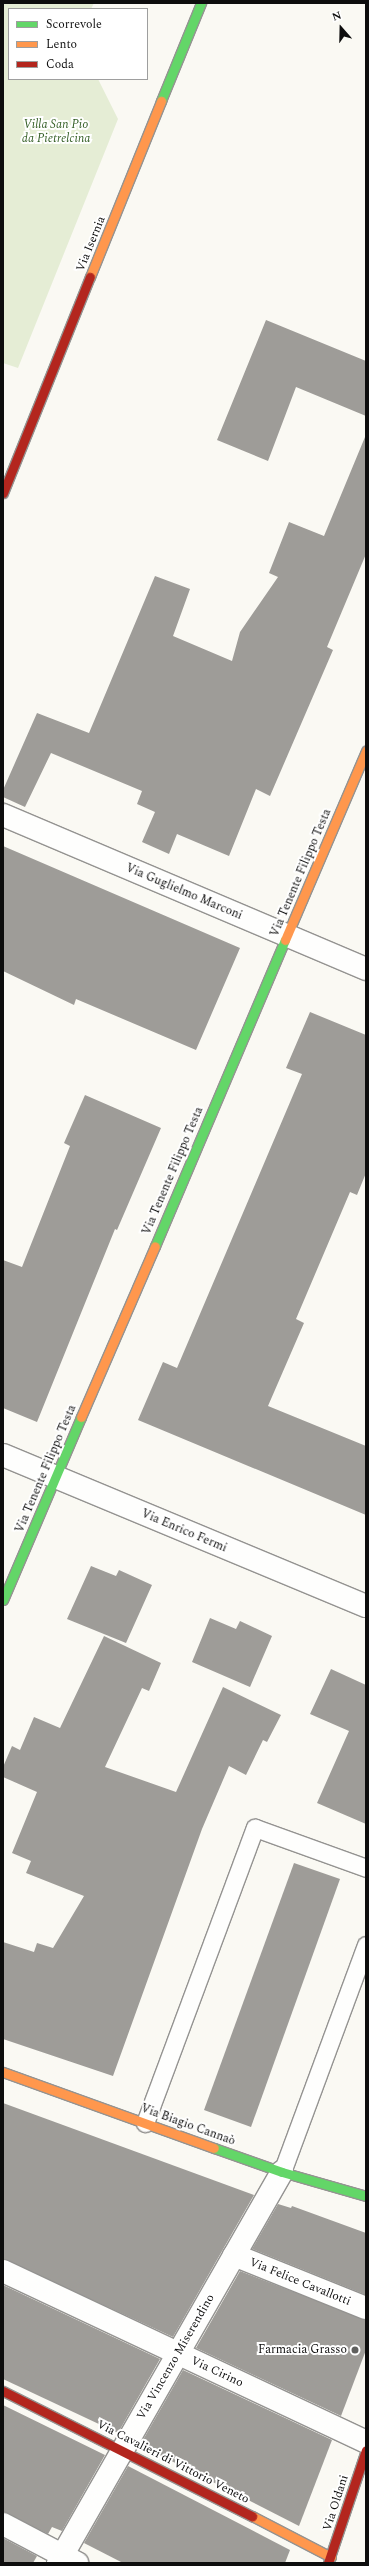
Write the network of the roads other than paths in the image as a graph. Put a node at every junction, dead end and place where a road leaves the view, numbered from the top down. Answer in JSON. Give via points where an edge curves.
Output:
{"nodes":[{"id":1,"x":201,"y":3,"type":"edge"},
{"id":2,"x":3,"y":493,"type":"edge"},
{"id":3,"x":366,"y":751,"type":"edge"},
{"id":4,"x":3,"y":815,"type":"edge"},
{"id":5,"x":287,"y":935,"type":"junction"},
{"id":6,"x":366,"y":969,"type":"edge"},
{"id":7,"x":3,"y":1455,"type":"edge"},
{"id":8,"x":56,"y":1477,"type":"junction"},
{"id":9,"x":3,"y":1600,"type":"edge"},
{"id":10,"x":366,"y":1606,"type":"edge"},
{"id":11,"x":366,"y":1868,"type":"edge"},
{"id":12,"x":366,"y":1945,"type":"edge"},
{"id":13,"x":3,"y":2072,"type":"edge"},
{"id":14,"x":145,"y":2123,"type":"junction"},
{"id":15,"x":282,"y":2172,"type":"junction"},
{"id":16,"x":366,"y":2196,"type":"edge"},
{"id":17,"x":234,"y":2255,"type":"junction"},
{"id":18,"x":3,"y":2272,"type":"edge"},
{"id":19,"x":366,"y":2308,"type":"edge"},
{"id":20,"x":178,"y":2354,"type":"junction"},
{"id":21,"x":3,"y":2391,"type":"edge"},
{"id":22,"x":366,"y":2442,"type":"edge"},
{"id":23,"x":123,"y":2449,"type":"junction"},
{"id":24,"x":366,"y":2450,"type":"edge"},
{"id":25,"x":3,"y":2524,"type":"edge"},
{"id":26,"x":66,"y":2560,"type":"edge"},
{"id":27,"x":329,"y":2560,"type":"edge"}],
"edges":[{"from":1,"to":2,"type":"street","name":"Via Isernia"},
{"from":3,"to":5,"type":"street","name":"Via Tenente Filippo Testa"},
{"from":4,"to":5,"type":"street","name":"Via Guglielmo Marconi"},
{"from":5,"to":6,"type":"street","name":"Via Guglielmo Marconi"},
{"from":5,"to":8,"type":"street","name":"Via Tenente Filippo Testa"},
{"from":7,"to":8,"type":"street","name":"Via Enrico Fermi"},
{"from":8,"to":9,"type":"street","name":"Via Tenente Filippo Testa"},
{"from":8,"to":10,"type":"street","name":"Via Enrico Fermi"},
{"from":11,"to":14,"type":"lane","via":[[256,1828]]},
{"from":12,"to":15,"type":"lane"},
{"from":13,"to":14,"type":"street","name":"Via Biagio Cannaò"},
{"from":14,"to":15,"type":"street","name":"Via Biagio Cannaò"},
{"from":15,"to":16,"type":"street","name":"Via Biagio Cannaò"},
{"from":15,"to":17,"type":"street","name":"Via Vincenzo Miserendino"},
{"from":17,"to":19,"type":"street","name":"Via Felice Cavallotti"},
{"from":17,"to":20,"type":"street","name":"Via Vincenzo Miserendino"},
{"from":18,"to":20,"type":"street","name":"Via Cirino"},
{"from":20,"to":22,"type":"street","name":"Via Cirino"},
{"from":20,"to":23,"type":"street","name":"Via Vincenzo Miserendino"},
{"from":21,"to":23,"type":"street","name":"Via Cavalieri di Vittorio Veneto"},
{"from":23,"to":26,"type":"street","name":"Via Vincenzo Miserendino"},
{"from":23,"to":27,"type":"street","name":"Via Cavalieri di Vittorio Veneto"},
{"from":24,"to":27,"type":"street","name":"Via Oldani"},
{"from":25,"to":26,"type":"street"}]}
